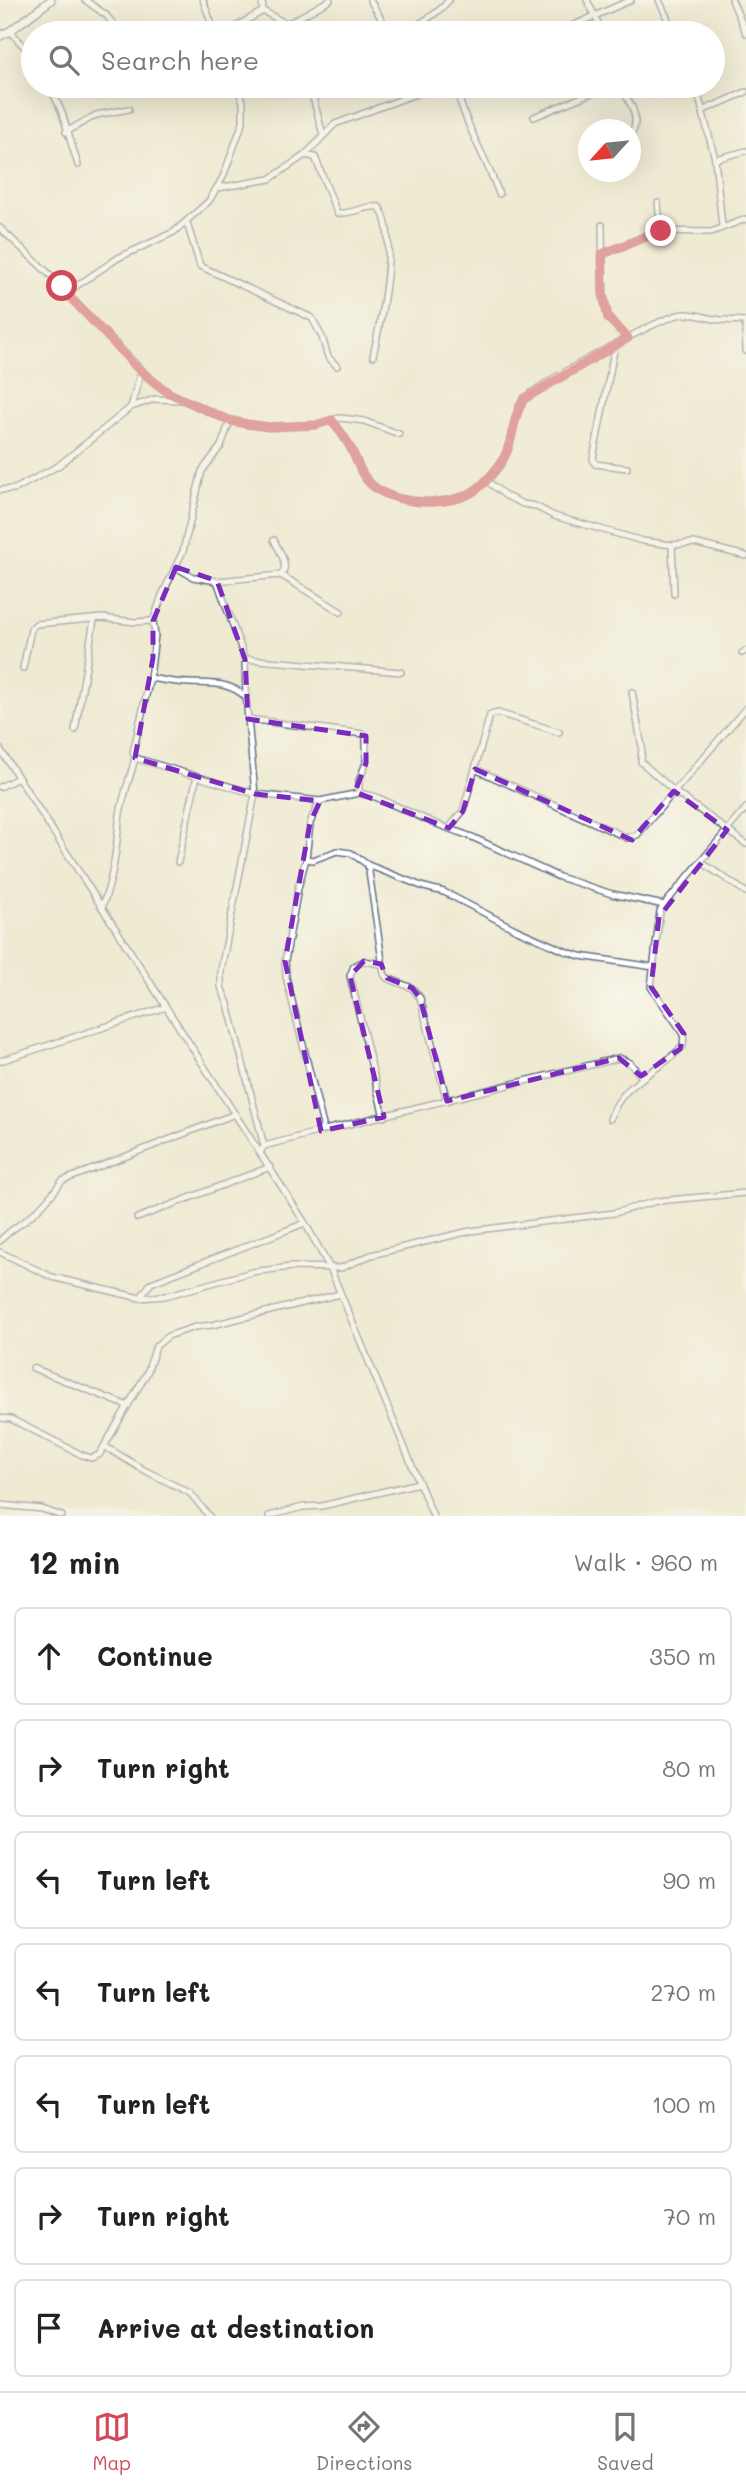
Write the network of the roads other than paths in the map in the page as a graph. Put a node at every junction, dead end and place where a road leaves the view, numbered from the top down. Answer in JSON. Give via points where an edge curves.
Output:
{"nodes":[{"id":1,"x":51,"y":0,"type":"edge"},
{"id":2,"x":85,"y":0,"type":"edge"},
{"id":3,"x":203,"y":0,"type":"edge"},
{"id":4,"x":262,"y":0,"type":"edge"},
{"id":5,"x":330,"y":0,"type":"edge"},
{"id":6,"x":370,"y":0,"type":"edge"},
{"id":7,"x":449,"y":0,"type":"edge"},
{"id":8,"x":587,"y":0,"type":"edge"},
{"id":9,"x":631,"y":0,"type":"edge"},
{"id":10,"x":659,"y":0,"type":"edge"},
{"id":11,"x":732,"y":0,"type":"edge"},
{"id":12,"x":262,"y":11,"type":"junction"},
{"id":13,"x":594,"y":17,"type":"junction"},
{"id":14,"x":23,"y":21,"type":"edge"},
{"id":15,"x":111,"y":21,"type":"edge"},
{"id":16,"x":211,"y":21,"type":"edge"},
{"id":17,"x":245,"y":21,"type":"edge"},
{"id":18,"x":281,"y":21,"type":"edge"},
{"id":19,"x":293,"y":21,"type":"edge"},
{"id":20,"x":383,"y":21,"type":"edge"},
{"id":21,"x":421,"y":21,"type":"edge"},
{"id":22,"x":584,"y":21,"type":"edge"},
{"id":23,"x":596,"y":21,"type":"edge"},
{"id":24,"x":669,"y":21,"type":"edge"},
{"id":25,"x":21,"y":23,"type":"edge"},
{"id":26,"x":10,"y":31,"type":"junction"},
{"id":27,"x":746,"y":33,"type":"edge"},
{"id":28,"x":0,"y":36,"type":"edge"},
{"id":29,"x":21,"y":43,"type":"edge"},
{"id":30,"x":746,"y":92,"type":"edge"},
{"id":31,"x":55,"y":98,"type":"edge"},
{"id":32,"x":242,"y":98,"type":"edge"},
{"id":33,"x":313,"y":98,"type":"edge"},
{"id":34,"x":405,"y":98,"type":"edge"},
{"id":35,"x":460,"y":98,"type":"edge"},
{"id":36,"x":579,"y":98,"type":"edge"},
{"id":37,"x":626,"y":98,"type":"edge"},
{"id":38,"x":700,"y":98,"type":"edge"},
{"id":39,"x":129,"y":109,"type":"dead end"},
{"id":40,"x":704,"y":110,"type":"junction"},
{"id":41,"x":534,"y":117,"type":"dead end"},
{"id":42,"x":636,"y":119,"type":"edge"},
{"id":43,"x":66,"y":132,"type":"junction"},
{"id":44,"x":323,"y":135,"type":"junction"},
{"id":45,"x":746,"y":150,"type":"edge"},
{"id":46,"x":305,"y":155,"type":"junction"},
{"id":47,"x":715,"y":159,"type":"junction"},
{"id":48,"x":78,"y":165,"type":"dead end"},
{"id":49,"x":218,"y":188,"type":"junction"},
{"id":50,"x":499,"y":194,"type":"dead end"},
{"id":51,"x":658,"y":203,"type":"dead end"},
{"id":52,"x":746,"y":219,"type":"edge"},
{"id":53,"x":187,"y":223,"type":"junction"},
{"id":54,"x":603,"y":225,"type":"dead end"},
{"id":55,"x":722,"y":226,"type":"junction"},
{"id":56,"x":0,"y":228,"type":"edge"},
{"id":57,"x":661,"y":231,"type":"junction"},
{"id":58,"x":602,"y":254,"type":"junction"},
{"id":59,"x":66,"y":293,"type":"junction"},
{"id":60,"x":745,"y":321,"type":"edge"},
{"id":61,"x":628,"y":338,"type":"junction"},
{"id":62,"x":615,"y":346,"type":"junction"},
{"id":63,"x":746,"y":351,"type":"edge"},
{"id":64,"x":373,"y":356,"type":"dead end"},
{"id":65,"x":337,"y":366,"type":"dead end"},
{"id":66,"x":141,"y":372,"type":"junction"},
{"id":67,"x":187,"y":400,"type":"junction"},
{"id":68,"x":131,"y":407,"type":"junction"},
{"id":69,"x":332,"y":420,"type":"junction"},
{"id":70,"x":230,"y":421,"type":"junction"},
{"id":71,"x":399,"y":434,"type":"dead end"},
{"id":72,"x":627,"y":468,"type":"dead end"},
{"id":73,"x":486,"y":480,"type":"junction"},
{"id":74,"x":0,"y":490,"type":"edge"},
{"id":75,"x":274,"y":540,"type":"dead end"},
{"id":76,"x":672,"y":545,"type":"junction"},
{"id":77,"x":746,"y":555,"type":"edge"},
{"id":78,"x":176,"y":567,"type":"junction"},
{"id":79,"x":281,"y":575,"type":"junction"},
{"id":80,"x":217,"y":581,"type":"junction"},
{"id":81,"x":674,"y":594,"type":"dead end"},
{"id":82,"x":341,"y":612,"type":"dead end"},
{"id":83,"x":94,"y":620,"type":"junction"},
{"id":84,"x":153,"y":621,"type":"junction"},
{"id":85,"x":245,"y":659,"type":"junction"},
{"id":86,"x":23,"y":668,"type":"dead end"},
{"id":87,"x":401,"y":672,"type":"dead end"},
{"id":88,"x":150,"y":678,"type":"junction"},
{"id":89,"x":632,"y":692,"type":"dead end"},
{"id":90,"x":246,"y":697,"type":"junction"},
{"id":91,"x":746,"y":708,"type":"edge"},
{"id":92,"x":248,"y":719,"type":"junction"},
{"id":93,"x":75,"y":730,"type":"dead end"},
{"id":94,"x":559,"y":732,"type":"dead end"},
{"id":95,"x":0,"y":748,"type":"edge"},
{"id":96,"x":135,"y":758,"type":"junction"},
{"id":97,"x":475,"y":769,"type":"junction"},
{"id":98,"x":197,"y":776,"type":"junction"},
{"id":99,"x":18,"y":778,"type":"junction"},
{"id":100,"x":0,"y":787,"type":"edge"},
{"id":101,"x":674,"y":792,"type":"junction"},
{"id":102,"x":359,"y":793,"type":"junction"},
{"id":103,"x":255,"y":794,"type":"junction"},
{"id":104,"x":320,"y":801,"type":"junction"},
{"id":105,"x":746,"y":808,"type":"edge"},
{"id":106,"x":449,"y":828,"type":"junction"},
{"id":107,"x":727,"y":830,"type":"junction"},
{"id":108,"x":746,"y":844,"type":"edge"},
{"id":109,"x":306,"y":859,"type":"junction"},
{"id":110,"x":178,"y":862,"type":"dead end"},
{"id":111,"x":701,"y":862,"type":"junction"},
{"id":112,"x":368,"y":865,"type":"junction"},
{"id":113,"x":746,"y":892,"type":"edge"},
{"id":114,"x":664,"y":905,"type":"junction"},
{"id":115,"x":102,"y":907,"type":"junction"},
{"id":116,"x":381,"y":964,"type":"junction"},
{"id":117,"x":654,"y":967,"type":"junction"},
{"id":118,"x":166,"y":1007,"type":"junction"},
{"id":119,"x":0,"y":1061,"type":"edge"},
{"id":120,"x":641,"y":1076,"type":"junction"},
{"id":121,"x":447,"y":1101,"type":"junction"},
{"id":122,"x":234,"y":1114,"type":"junction"},
{"id":123,"x":384,"y":1116,"type":"junction"},
{"id":124,"x":610,"y":1119,"type":"dead end"},
{"id":125,"x":321,"y":1131,"type":"junction"},
{"id":126,"x":262,"y":1150,"type":"junction"},
{"id":127,"x":270,"y":1167,"type":"junction"},
{"id":128,"x":746,"y":1194,"type":"edge"},
{"id":129,"x":137,"y":1218,"type":"dead end"},
{"id":130,"x":305,"y":1223,"type":"junction"},
{"id":131,"x":0,"y":1241,"type":"edge"},
{"id":132,"x":0,"y":1252,"type":"edge"},
{"id":133,"x":330,"y":1268,"type":"junction"},
{"id":134,"x":340,"y":1294,"type":"junction"},
{"id":135,"x":141,"y":1298,"type":"junction"},
{"id":136,"x":33,"y":1368,"type":"dead end"},
{"id":137,"x":128,"y":1406,"type":"junction"},
{"id":138,"x":0,"y":1418,"type":"edge"},
{"id":139,"x":106,"y":1447,"type":"junction"},
{"id":140,"x":419,"y":1483,"type":"junction"},
{"id":141,"x":0,"y":1505,"type":"edge"},
{"id":142,"x":62,"y":1516,"type":"edge"},
{"id":143,"x":209,"y":1516,"type":"edge"},
{"id":144,"x":269,"y":1516,"type":"edge"},
{"id":145,"x":433,"y":1516,"type":"edge"}],
"edges":[{"from":1,"to":14,"type":"street"},
{"from":2,"to":15,"type":"street"},
{"from":3,"to":16,"type":"street"},
{"from":4,"to":12,"type":"street"},
{"from":5,"to":19,"type":"street"},
{"from":6,"to":20,"type":"street"},
{"from":7,"to":21,"type":"street","via":[[438,13]]},
{"from":8,"to":13,"type":"street"},
{"from":9,"to":13,"type":"street"},
{"from":10,"to":24,"type":"street"},
{"from":11,"to":27,"type":"street"},
{"from":12,"to":17,"type":"street"},
{"from":12,"to":18,"type":"street"},
{"from":13,"to":22,"type":"street"},
{"from":13,"to":23,"type":"street"},
{"from":25,"to":26,"type":"street"},
{"from":26,"to":28,"type":"street"},
{"from":26,"to":29,"type":"street"},
{"from":30,"to":40,"type":"street"},
{"from":31,"to":43,"type":"street"},
{"from":32,"to":49,"type":"street","via":[[243,122]]},
{"from":33,"to":44,"type":"street"},
{"from":34,"to":44,"type":"street","via":[[335,124]]},
{"from":35,"to":50,"type":"street"},
{"from":36,"to":41,"type":"street"},
{"from":37,"to":42,"type":"street"},
{"from":38,"to":40,"type":"street"},
{"from":39,"to":43,"type":"street","via":[[96,115]]},
{"from":40,"to":47,"type":"street"},
{"from":43,"to":48,"type":"street"},
{"from":44,"to":46,"type":"street"},
{"from":45,"to":47,"type":"street"},
{"from":46,"to":49,"type":"street","via":[[270,180]]},
{"from":46,"to":64,"type":"street","via":[[314,157],[337,213],[373,206],[383,212],[387,276]]},
{"from":47,"to":55,"type":"street"},
{"from":49,"to":53,"type":"street"},
{"from":51,"to":57,"type":"street"},
{"from":52,"to":55,"type":"street"},
{"from":53,"to":59,"type":"street","via":[[118,258]]},
{"from":53,"to":65,"type":"street","via":[[200,266],[312,318],[328,357]]},
{"from":54,"to":58,"type":"street"},
{"from":55,"to":57,"type":"street","via":[[711,232]]},
{"from":56,"to":59,"type":"street"},
{"from":57,"to":58,"type":"street"},
{"from":58,"to":61,"type":"street","via":[[608,318]]},
{"from":59,"to":66,"type":"street"},
{"from":60,"to":61,"type":"street","via":[[682,314]]},
{"from":60,"to":63,"type":"street"},
{"from":61,"to":62,"type":"street"},
{"from":62,"to":72,"type":"street","via":[[593,459],[595,464]]},
{"from":62,"to":73,"type":"street","via":[[524,399],[512,442]]},
{"from":66,"to":67,"type":"street"},
{"from":66,"to":68,"type":"street"},
{"from":67,"to":68,"type":"street","via":[[155,399]]},
{"from":67,"to":70,"type":"street"},
{"from":68,"to":74,"type":"street","via":[[58,466],[15,489]]},
{"from":69,"to":70,"type":"street","via":[[269,427]]},
{"from":69,"to":71,"type":"street","via":[[364,421]]},
{"from":69,"to":73,"type":"street","via":[[364,476],[383,493],[429,502],[449,500],[470,493]]},
{"from":70,"to":78,"type":"street","via":[[221,446],[202,471]]},
{"from":73,"to":76,"type":"street","via":[[506,496],[554,516]]},
{"from":75,"to":79,"type":"street","via":[[285,564]]},
{"from":76,"to":77,"type":"street","via":[[694,543]]},
{"from":76,"to":81,"type":"street"},
{"from":78,"to":80,"type":"street","via":[[193,577]]},
{"from":78,"to":84,"type":"street"},
{"from":79,"to":80,"type":"street"},
{"from":79,"to":82,"type":"street"},
{"from":80,"to":85,"type":"street"},
{"from":83,"to":84,"type":"street"},
{"from":83,"to":86,"type":"street","via":[[33,625]]},
{"from":83,"to":93,"type":"street"},
{"from":84,"to":88,"type":"street"},
{"from":85,"to":87,"type":"street"},
{"from":85,"to":90,"type":"street"},
{"from":88,"to":90,"type":"street","via":[[214,682]]},
{"from":88,"to":96,"type":"street"},
{"from":89,"to":101,"type":"street","via":[[641,762]]},
{"from":90,"to":92,"type":"street"},
{"from":91,"to":101,"type":"street"},
{"from":92,"to":102,"type":"street","via":[[364,734],[366,764]]},
{"from":92,"to":103,"type":"street"},
{"from":94,"to":97,"type":"street","via":[[493,713]]},
{"from":95,"to":99,"type":"street"},
{"from":96,"to":98,"type":"street"},
{"from":96,"to":115,"type":"street","via":[[121,813],[111,886]]},
{"from":97,"to":101,"type":"street","via":[[627,838],[637,835]]},
{"from":97,"to":106,"type":"street","via":[[463,811]]},
{"from":98,"to":103,"type":"street"},
{"from":98,"to":110,"type":"street"},
{"from":99,"to":100,"type":"street"},
{"from":99,"to":115,"type":"street"},
{"from":101,"to":107,"type":"street"},
{"from":102,"to":104,"type":"street"},
{"from":102,"to":106,"type":"street"},
{"from":103,"to":104,"type":"street"},
{"from":103,"to":126,"type":"street","via":[[221,970]]},
{"from":104,"to":109,"type":"street","via":[[310,823]]},
{"from":105,"to":107,"type":"street"},
{"from":106,"to":114,"type":"street","via":[[559,877]]},
{"from":107,"to":108,"type":"street"},
{"from":107,"to":111,"type":"street"},
{"from":109,"to":112,"type":"street","via":[[343,851]]},
{"from":109,"to":125,"type":"street","via":[[285,961]]},
{"from":111,"to":113,"type":"street"},
{"from":111,"to":114,"type":"street"},
{"from":112,"to":116,"type":"street"},
{"from":112,"to":117,"type":"street","via":[[444,892],[565,951]]},
{"from":114,"to":117,"type":"street"},
{"from":115,"to":118,"type":"street"},
{"from":116,"to":121,"type":"street","via":[[387,978],[412,988],[421,998]]},
{"from":116,"to":123,"type":"street","via":[[363,961],[354,965],[350,976]]},
{"from":117,"to":120,"type":"street","via":[[651,987],[674,1017],[684,1040],[677,1052]]},
{"from":118,"to":119,"type":"street"},
{"from":118,"to":122,"type":"street"},
{"from":120,"to":121,"type":"street","via":[[619,1058]]},
{"from":120,"to":124,"type":"street","via":[[614,1107]]},
{"from":121,"to":123,"type":"street"},
{"from":122,"to":126,"type":"street"},
{"from":122,"to":131,"type":"street","via":[[62,1181],[48,1200]]},
{"from":123,"to":125,"type":"street"},
{"from":125,"to":126,"type":"street"},
{"from":126,"to":127,"type":"street"},
{"from":127,"to":129,"type":"street"},
{"from":127,"to":130,"type":"street"},
{"from":128,"to":133,"type":"street","via":[[657,1201],[614,1213],[470,1231]]},
{"from":130,"to":133,"type":"street"},
{"from":130,"to":135,"type":"street","via":[[151,1283]]},
{"from":132,"to":135,"type":"street","via":[[52,1277]]},
{"from":133,"to":134,"type":"street"},
{"from":133,"to":135,"type":"street","via":[[252,1272],[165,1296]]},
{"from":134,"to":137,"type":"street","via":[[169,1336],[156,1346]]},
{"from":134,"to":140,"type":"street"},
{"from":136,"to":137,"type":"street"},
{"from":137,"to":139,"type":"street"},
{"from":138,"to":139,"type":"street","via":[[11,1419],[91,1458]]},
{"from":139,"to":143,"type":"street","via":[[190,1493]]},
{"from":140,"to":144,"type":"street"},
{"from":140,"to":145,"type":"street"},
{"from":141,"to":142,"type":"street"}]}
